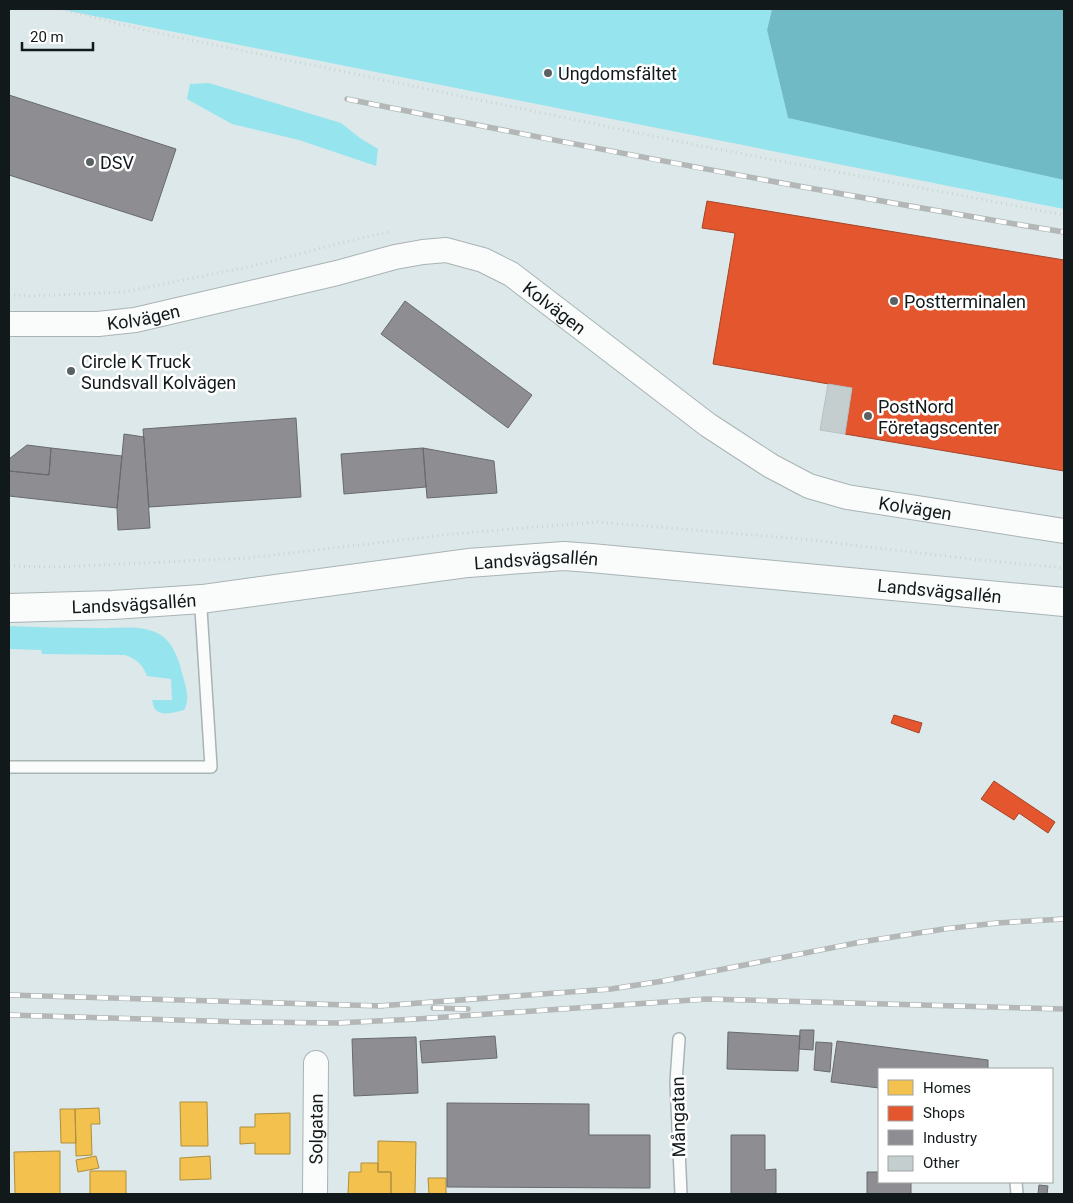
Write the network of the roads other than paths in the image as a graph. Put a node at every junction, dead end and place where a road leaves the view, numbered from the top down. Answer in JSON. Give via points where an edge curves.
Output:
{"nodes":[{"id":1,"x":9,"y":324,"type":"edge"},
{"id":2,"x":1064,"y":531,"type":"edge"},
{"id":3,"x":202,"y":600,"type":"junction"},
{"id":4,"x":1064,"y":602,"type":"edge"},
{"id":5,"x":9,"y":608,"type":"edge"},
{"id":6,"x":9,"y":767,"type":"edge"},
{"id":7,"x":679,"y":1039,"type":"dead end"},
{"id":8,"x":316,"y":1063,"type":"dead end"},
{"id":9,"x":316,"y":1194,"type":"edge"},
{"id":10,"x":681,"y":1194,"type":"edge"}],
"edges":[{"from":1,"to":2,"type":"street","name":"Kolvägen","via":[[98,324],[135,320],[396,257],[446,250],[483,260],[511,274],[708,425],[771,466],[809,486],[847,497]]},
{"from":3,"to":4,"type":"main road","name":"Landsvägsallén","via":[[468,563],[564,556]]},
{"from":3,"to":5,"type":"main road","name":"Landsvägsallén"},
{"from":3,"to":6,"type":"lane","via":[[211,767]]},
{"from":7,"to":10,"type":"lane","name":"Mångatan","via":[[676,1082]]},
{"from":8,"to":9,"type":"street","name":"Solgatan"}]}
